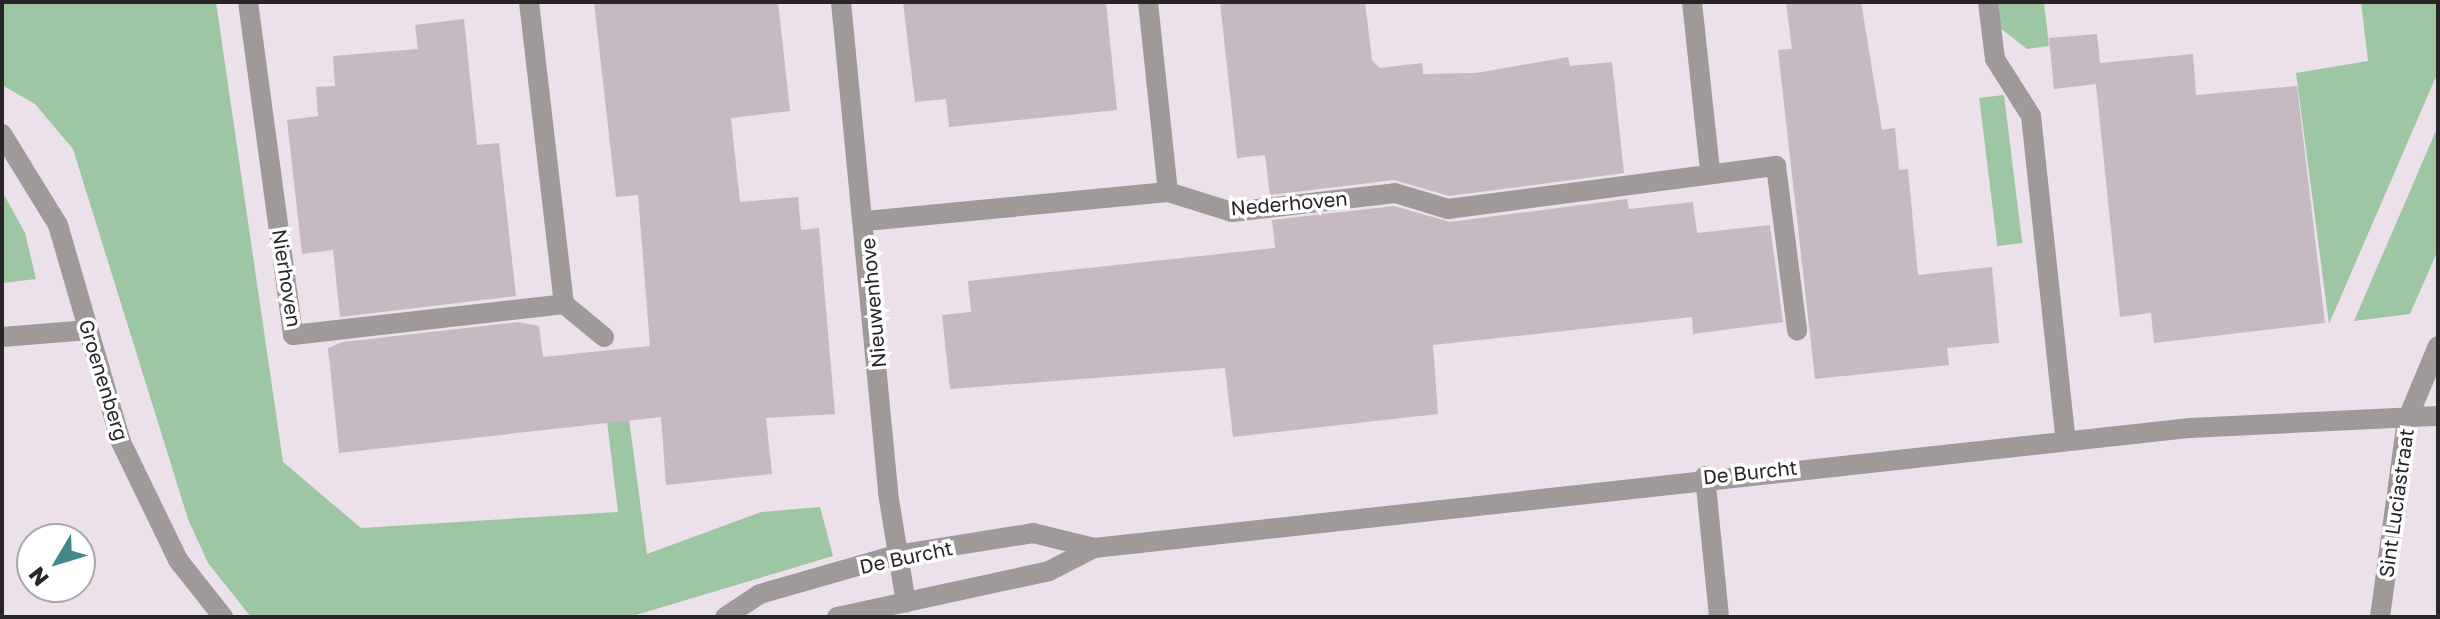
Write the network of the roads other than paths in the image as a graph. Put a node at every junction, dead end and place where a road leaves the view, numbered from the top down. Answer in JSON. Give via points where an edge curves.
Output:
{"nodes":[{"id":1,"x":248,"y":2,"type":"edge"},
{"id":2,"x":529,"y":2,"type":"edge"},
{"id":3,"x":841,"y":2,"type":"edge"},
{"id":4,"x":1148,"y":2,"type":"edge"},
{"id":5,"x":1692,"y":2,"type":"edge"},
{"id":6,"x":1988,"y":2,"type":"edge"},
{"id":7,"x":2,"y":134,"type":"edge"},
{"id":8,"x":1710,"y":171,"type":"junction"},
{"id":9,"x":1168,"y":192,"type":"junction"},
{"id":10,"x":866,"y":221,"type":"junction"},
{"id":11,"x":564,"y":304,"type":"junction"},
{"id":12,"x":89,"y":330,"type":"junction"},
{"id":13,"x":1797,"y":331,"type":"dead end"},
{"id":14,"x":2,"y":337,"type":"edge"},
{"id":15,"x":604,"y":337,"type":"dead end"},
{"id":16,"x":2438,"y":346,"type":"edge"},
{"id":17,"x":2438,"y":416,"type":"edge"},
{"id":18,"x":2407,"y":420,"type":"junction"},
{"id":19,"x":2066,"y":441,"type":"junction"},
{"id":20,"x":1705,"y":476,"type":"junction"},
{"id":21,"x":1094,"y":548,"type":"junction"},
{"id":22,"x":896,"y":555,"type":"junction"},
{"id":23,"x":906,"y":603,"type":"junction"},
{"id":24,"x":223,"y":617,"type":"edge"},
{"id":25,"x":725,"y":617,"type":"edge"},
{"id":26,"x":837,"y":617,"type":"edge"},
{"id":27,"x":1719,"y":617,"type":"edge"},
{"id":28,"x":2380,"y":617,"type":"edge"}],
"edges":[{"from":1,"to":11,"type":"street","name":"Nierhoven","via":[[293,335]]},
{"from":2,"to":11,"type":"street"},
{"from":3,"to":10,"type":"street","name":"Nieuwenhove"},
{"from":4,"to":9,"type":"street"},
{"from":5,"to":8,"type":"street"},
{"from":6,"to":19,"type":"street","via":[[1995,59],[2031,116]]},
{"from":7,"to":12,"type":"street","name":"Groenenberg","via":[[58,225]]},
{"from":8,"to":9,"type":"street","name":"Nederhoven","via":[[1448,209],[1395,193],[1232,212]]},
{"from":8,"to":13,"type":"street","name":"Nederhoven","via":[[1776,166]]},
{"from":9,"to":10,"type":"street","name":"Nederhoven"},
{"from":10,"to":22,"type":"street","name":"Nieuwenhove"},
{"from":11,"to":15,"type":"street"},
{"from":12,"to":14,"type":"street"},
{"from":12,"to":24,"type":"street","name":"Groenenberg","via":[[121,442],[178,560]]},
{"from":16,"to":18,"type":"street","name":"Sint Luciastraat"},
{"from":17,"to":18,"type":"street","name":"De Burcht"},
{"from":18,"to":19,"type":"street","name":"De Burcht"},
{"from":18,"to":28,"type":"street","name":"Sint Luciastraat"},
{"from":19,"to":20,"type":"street","name":"De Burcht"},
{"from":20,"to":21,"type":"street","name":"De Burcht"},
{"from":20,"to":27,"type":"street"},
{"from":21,"to":22,"type":"street","name":"De Burcht","via":[[1033,533]]},
{"from":21,"to":23,"type":"street","name":"De Burcht","via":[[1049,571]]},
{"from":22,"to":23,"type":"street","name":"Nieuwenhove"},
{"from":22,"to":25,"type":"street","name":"De Burcht","via":[[760,594]]},
{"from":23,"to":26,"type":"street","name":"De Burcht"}]}
